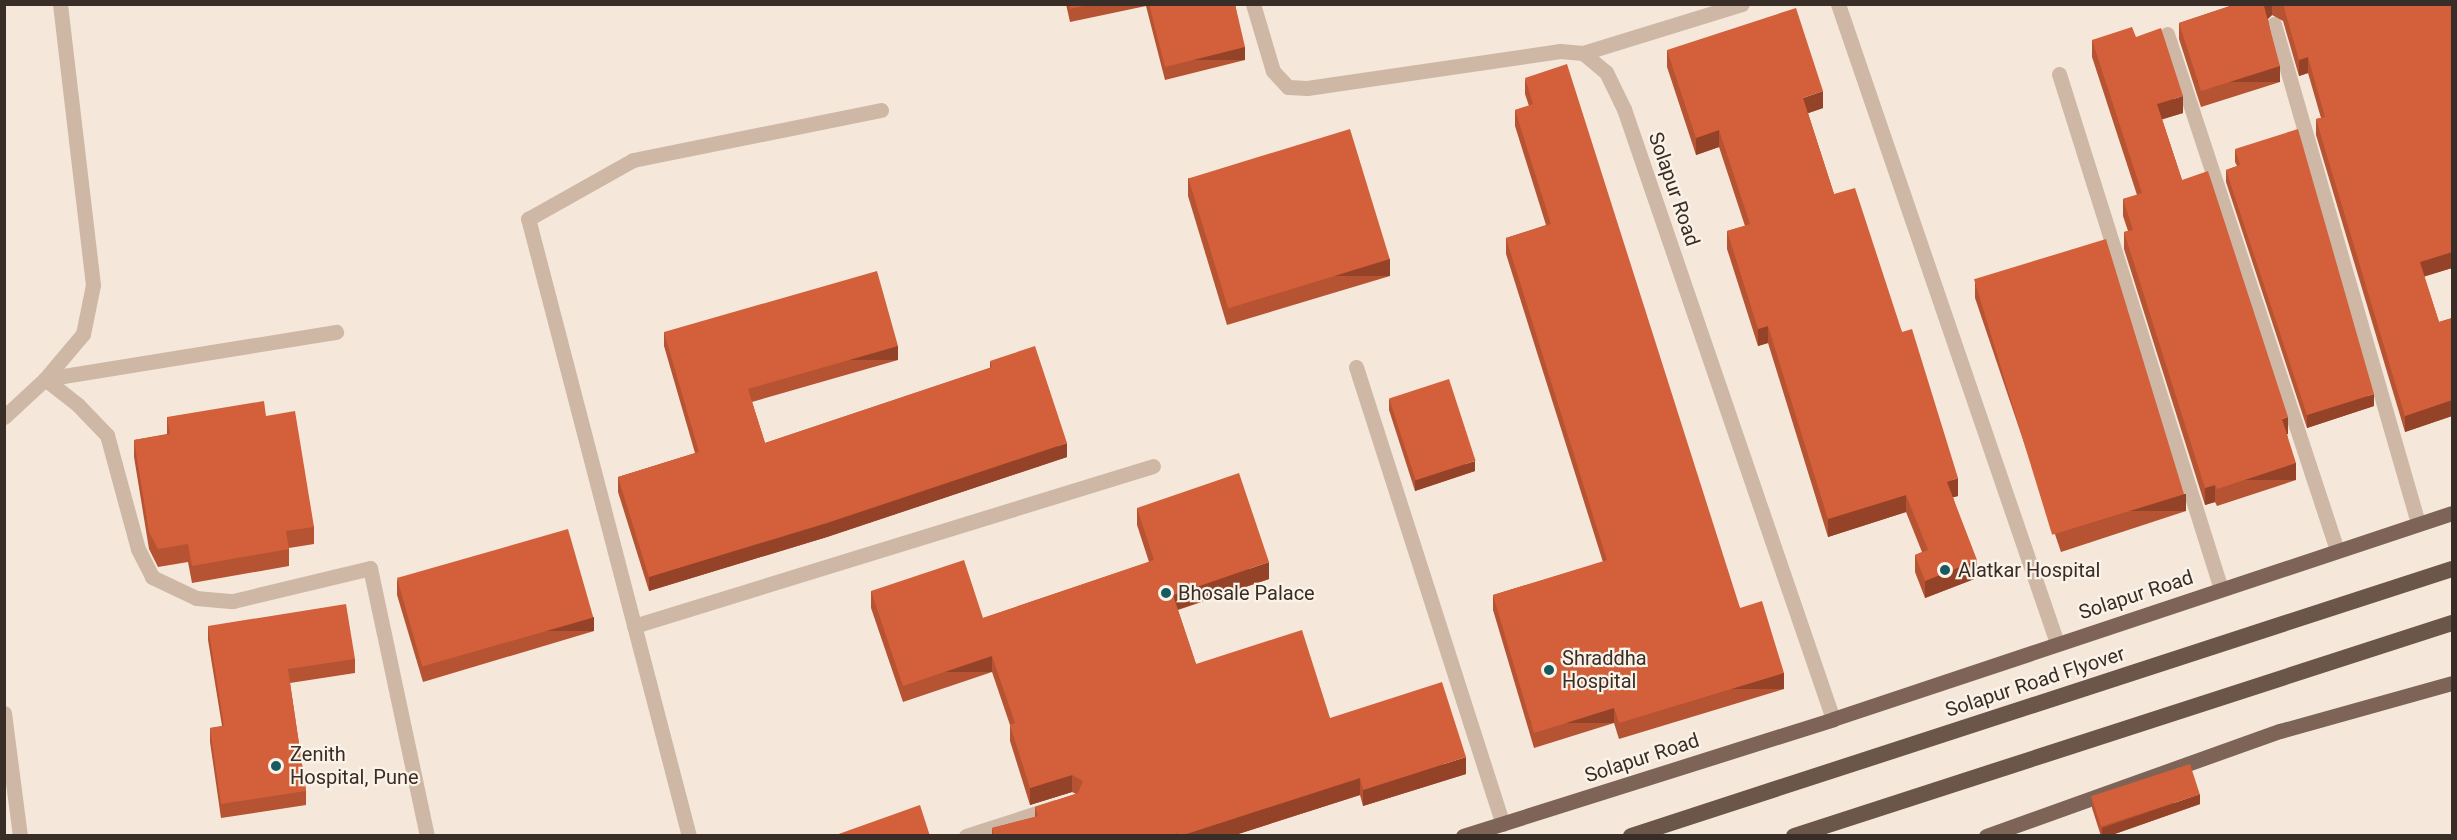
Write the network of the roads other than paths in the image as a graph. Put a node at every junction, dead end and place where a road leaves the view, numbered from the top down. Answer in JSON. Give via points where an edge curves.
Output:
{"nodes":[{"id":1,"x":60,"y":4,"type":"edge"},
{"id":2,"x":1253,"y":4,"type":"edge"},
{"id":3,"x":1742,"y":4,"type":"edge"},
{"id":4,"x":1838,"y":4,"type":"edge"},
{"id":5,"x":2274,"y":24,"type":"dead end"},
{"id":6,"x":2167,"y":34,"type":"dead end"},
{"id":7,"x":1582,"y":53,"type":"junction"},
{"id":8,"x":2059,"y":74,"type":"dead end"},
{"id":9,"x":881,"y":110,"type":"dead end"},
{"id":10,"x":336,"y":332,"type":"dead end"},
{"id":11,"x":1356,"y":367,"type":"dead end"},
{"id":12,"x":45,"y":379,"type":"junction"},
{"id":13,"x":4,"y":417,"type":"edge"},
{"id":14,"x":1153,"y":466,"type":"dead end"},
{"id":15,"x":2452,"y":513,"type":"edge"},
{"id":16,"x":2418,"y":523,"type":"junction"},
{"id":17,"x":2337,"y":550,"type":"junction"},
{"id":18,"x":2452,"y":569,"type":"edge"},
{"id":19,"x":2221,"y":589,"type":"junction"},
{"id":20,"x":2452,"y":623,"type":"edge"},
{"id":21,"x":634,"y":626,"type":"junction"},
{"id":22,"x":2057,"y":643,"type":"junction"},
{"id":23,"x":2452,"y":684,"type":"edge"},
{"id":24,"x":4,"y":713,"type":"edge"},
{"id":25,"x":1833,"y":719,"type":"junction"},
{"id":26,"x":1074,"y":801,"type":"edge"},
{"id":27,"x":1503,"y":824,"type":"junction"},
{"id":28,"x":20,"y":836,"type":"edge"},
{"id":29,"x":427,"y":836,"type":"edge"},
{"id":30,"x":688,"y":836,"type":"edge"},
{"id":31,"x":966,"y":836,"type":"edge"},
{"id":32,"x":1463,"y":836,"type":"edge"},
{"id":33,"x":1631,"y":836,"type":"edge"},
{"id":34,"x":1794,"y":836,"type":"edge"},
{"id":35,"x":1986,"y":836,"type":"edge"}],
"edges":[{"from":1,"to":12,"type":"street","via":[[93,285],[83,334]]},
{"from":2,"to":7,"type":"street","via":[[1273,71],[1288,87],[1307,88],[1560,51]]},
{"from":3,"to":7,"type":"street"},
{"from":4,"to":22,"type":"street"},
{"from":5,"to":16,"type":"street"},
{"from":6,"to":17,"type":"street"},
{"from":7,"to":25,"type":"street","name":"Solapur Road","via":[[1606,72],[1624,109]]},
{"from":8,"to":19,"type":"street"},
{"from":9,"to":21,"type":"street","via":[[633,160],[528,219]]},
{"from":10,"to":12,"type":"street"},
{"from":11,"to":27,"type":"street"},
{"from":12,"to":13,"type":"street"},
{"from":12,"to":29,"type":"street","via":[[107,435],[138,549],[152,577],[196,598],[233,601],[370,568]]},
{"from":14,"to":21,"type":"street"},
{"from":15,"to":16,"type":"main road","name":"Solapur Road"},
{"from":16,"to":17,"type":"main road","name":"Solapur Road"},
{"from":17,"to":19,"type":"main road","name":"Solapur Road"},
{"from":18,"to":33,"type":"highway","name":"Solapur Road Flyover"},
{"from":19,"to":22,"type":"main road","name":"Solapur Road"},
{"from":20,"to":34,"type":"highway"},
{"from":21,"to":30,"type":"street"},
{"from":22,"to":25,"type":"main road","name":"Solapur Road"},
{"from":23,"to":35,"type":"main road","via":[[2280,731]]},
{"from":24,"to":28,"type":"street"},
{"from":25,"to":27,"type":"main road","name":"Solapur Road"},
{"from":26,"to":31,"type":"street"},
{"from":27,"to":32,"type":"main road","name":"Solapur Road"}]}
